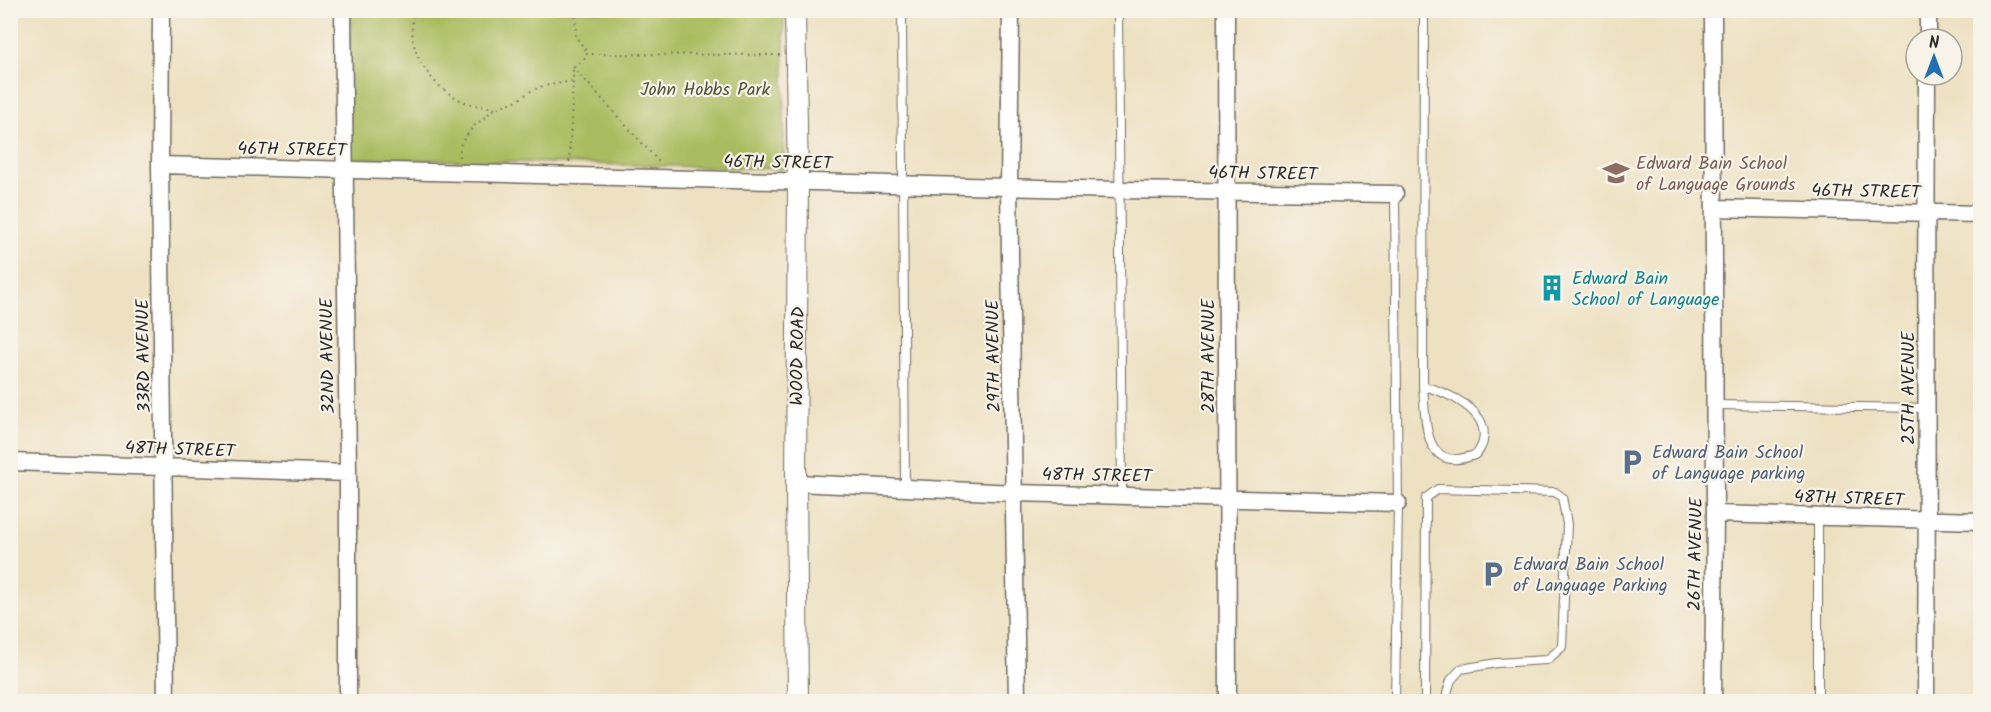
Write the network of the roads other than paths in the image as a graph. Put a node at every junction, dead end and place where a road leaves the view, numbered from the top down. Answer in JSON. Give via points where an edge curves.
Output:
{"nodes":[{"id":1,"x":161,"y":10,"type":"edge"},
{"id":2,"x":343,"y":10,"type":"edge"},
{"id":3,"x":795,"y":10,"type":"edge"},
{"id":4,"x":902,"y":10,"type":"edge"},
{"id":5,"x":1011,"y":10,"type":"edge"},
{"id":6,"x":1118,"y":10,"type":"edge"},
{"id":7,"x":1226,"y":10,"type":"edge"},
{"id":8,"x":1424,"y":10,"type":"edge"},
{"id":9,"x":1713,"y":10,"type":"edge"},
{"id":10,"x":1928,"y":10,"type":"edge"},
{"id":11,"x":1928,"y":27,"type":"edge"},
{"id":12,"x":1927,"y":87,"type":"edge"},
{"id":13,"x":160,"y":165,"type":"junction"},
{"id":14,"x":345,"y":170,"type":"junction"},
{"id":15,"x":798,"y":182,"type":"junction"},
{"id":16,"x":903,"y":185,"type":"junction"},
{"id":17,"x":1009,"y":188,"type":"junction"},
{"id":18,"x":1119,"y":190,"type":"junction"},
{"id":19,"x":1227,"y":193,"type":"junction"},
{"id":20,"x":1395,"y":194,"type":"joint"},
{"id":21,"x":1714,"y":208,"type":"junction"},
{"id":22,"x":1926,"y":212,"type":"junction"},
{"id":23,"x":1980,"y":214,"type":"edge"},
{"id":24,"x":1423,"y":386,"type":"junction"},
{"id":25,"x":1715,"y":405,"type":"junction"},
{"id":26,"x":1928,"y":408,"type":"junction"},
{"id":27,"x":10,"y":462,"type":"edge"},
{"id":28,"x":164,"y":468,"type":"junction"},
{"id":29,"x":348,"y":473,"type":"junction"},
{"id":30,"x":795,"y":483,"type":"junction"},
{"id":31,"x":905,"y":488,"type":"junction"},
{"id":32,"x":1015,"y":493,"type":"junction"},
{"id":33,"x":1122,"y":495,"type":"junction"},
{"id":34,"x":1227,"y":498,"type":"junction"},
{"id":35,"x":1398,"y":502,"type":"junction"},
{"id":36,"x":1715,"y":514,"type":"junction"},
{"id":37,"x":1818,"y":517,"type":"junction"},
{"id":38,"x":1928,"y":520,"type":"junction"},
{"id":39,"x":1980,"y":521,"type":"edge"},
{"id":40,"x":166,"y":702,"type":"edge"},
{"id":41,"x":348,"y":702,"type":"edge"},
{"id":42,"x":798,"y":702,"type":"edge"},
{"id":43,"x":1017,"y":702,"type":"edge"},
{"id":44,"x":1228,"y":702,"type":"edge"},
{"id":45,"x":1395,"y":702,"type":"edge"},
{"id":46,"x":1425,"y":702,"type":"edge"},
{"id":47,"x":1447,"y":702,"type":"edge"},
{"id":48,"x":1713,"y":702,"type":"edge"},
{"id":49,"x":1818,"y":702,"type":"edge"},
{"id":50,"x":1926,"y":702,"type":"edge"}],
"edges":[{"from":1,"to":13,"type":"street","name":"33RD AVENUE"},
{"from":2,"to":14,"type":"street","name":"32ND AVENUE"},
{"from":3,"to":15,"type":"street","name":"WOOD ROAD"},
{"from":4,"to":16,"type":"lane"},
{"from":5,"to":17,"type":"street","name":"29TH AVENUE"},
{"from":6,"to":18,"type":"lane"},
{"from":7,"to":19,"type":"street","name":"28TH AVENUE"},
{"from":8,"to":24,"type":"lane"},
{"from":9,"to":21,"type":"street","name":"26TH AVENUE"},
{"from":10,"to":11,"type":"street"},
{"from":12,"to":22,"type":"street","name":"25TH AVENUE"},
{"from":13,"to":14,"type":"street","name":"46TH STREET"},
{"from":13,"to":28,"type":"street","name":"33RD AVENUE"},
{"from":14,"to":15,"type":"street","name":"46TH STREET"},
{"from":14,"to":29,"type":"street","name":"32ND AVENUE"},
{"from":15,"to":16,"type":"street","name":"46TH STREET"},
{"from":15,"to":30,"type":"street","name":"WOOD ROAD"},
{"from":16,"to":17,"type":"street","name":"46TH STREET"},
{"from":16,"to":31,"type":"lane"},
{"from":17,"to":18,"type":"street","name":"46TH STREET"},
{"from":17,"to":32,"type":"street","name":"29TH AVENUE"},
{"from":18,"to":19,"type":"street","name":"46TH STREET"},
{"from":18,"to":33,"type":"lane"},
{"from":19,"to":20,"type":"street","name":"46TH STREET"},
{"from":19,"to":34,"type":"street","name":"28TH AVENUE"},
{"from":20,"to":35,"type":"lane"},
{"from":21,"to":22,"type":"street","name":"46TH STREET"},
{"from":21,"to":25,"type":"street","name":"26TH AVENUE"},
{"from":22,"to":23,"type":"street","name":"46TH STREET"},
{"from":22,"to":26,"type":"street","name":"25TH AVENUE"},
{"from":24,"to":24,"type":"lane","via":[[1431,446],[1438,455],[1462,460],[1477,454],[1484,441],[1483,425],[1473,411],[1444,392]]},
{"from":25,"to":26,"type":"lane"},
{"from":25,"to":36,"type":"street","name":"26TH AVENUE"},
{"from":26,"to":38,"type":"street","name":"25TH AVENUE"},
{"from":27,"to":28,"type":"street","name":"48TH STREET"},
{"from":28,"to":29,"type":"street","name":"48TH STREET"},
{"from":28,"to":40,"type":"street","name":"33RD AVENUE"},
{"from":29,"to":41,"type":"street","name":"32ND AVENUE"},
{"from":30,"to":31,"type":"street","name":"48TH STREET"},
{"from":30,"to":42,"type":"street","name":"WOOD ROAD"},
{"from":31,"to":32,"type":"street","name":"48TH STREET"},
{"from":32,"to":33,"type":"street","name":"48TH STREET"},
{"from":32,"to":43,"type":"street","name":"29TH AVENUE"},
{"from":33,"to":34,"type":"street","name":"48TH STREET"},
{"from":34,"to":35,"type":"street","name":"48TH STREET"},
{"from":34,"to":44,"type":"street","name":"28TH AVENUE"},
{"from":35,"to":45,"type":"lane"},
{"from":36,"to":37,"type":"street","name":"48TH STREET"},
{"from":36,"to":48,"type":"street","name":"26TH AVENUE"},
{"from":37,"to":38,"type":"street","name":"48TH STREET"},
{"from":37,"to":49,"type":"lane"},
{"from":38,"to":39,"type":"street","name":"48TH STREET"},
{"from":38,"to":50,"type":"street","name":"25TH AVENUE"},
{"from":46,"to":47,"type":"lane","via":[[1426,498],[1438,489],[1555,492],[1565,505],[1567,524],[1562,646],[1547,660],[1461,669],[1452,680]]}]}
